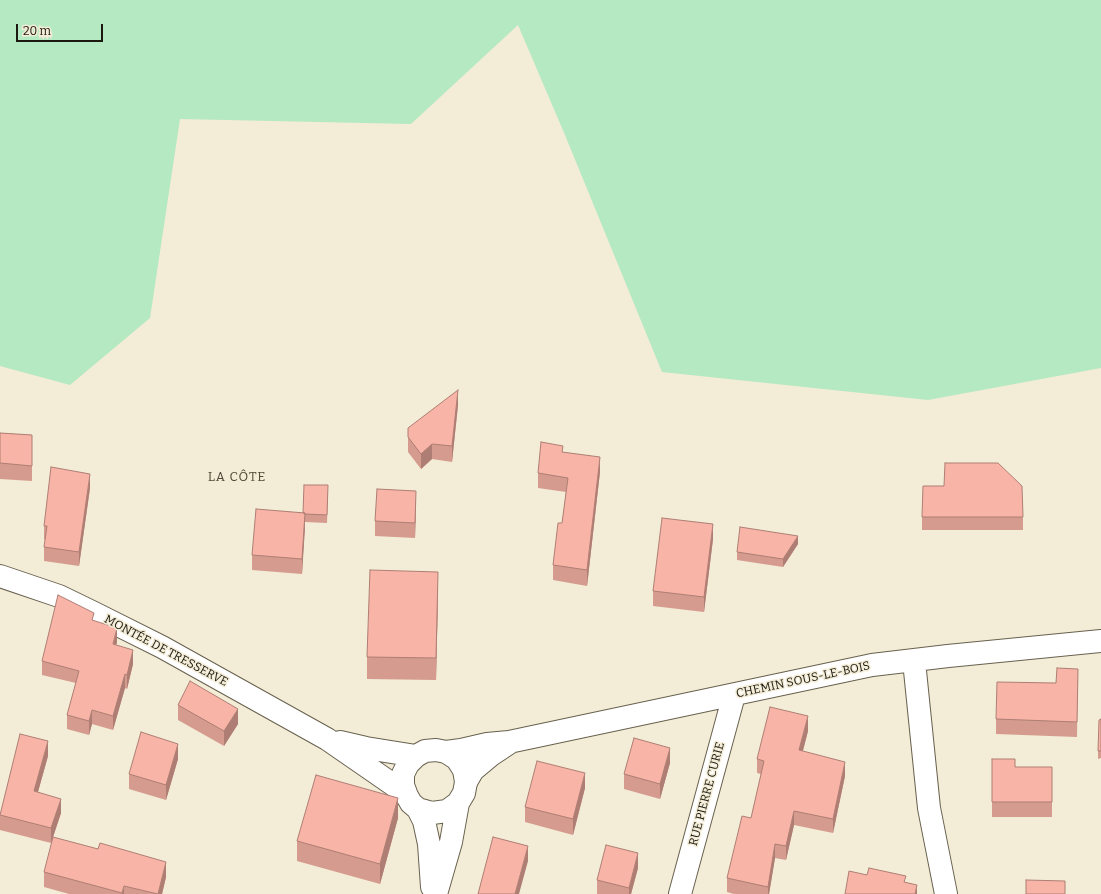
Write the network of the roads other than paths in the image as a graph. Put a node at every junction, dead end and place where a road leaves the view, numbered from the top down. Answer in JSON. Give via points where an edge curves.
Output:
{"nodes":[{"id":1,"x":4,"y":574,"type":"edge"},
{"id":2,"x":1101,"y":641,"type":"edge"},
{"id":3,"x":914,"y":661,"type":"junction"},
{"id":4,"x":734,"y":695,"type":"junction"},
{"id":5,"x":327,"y":739,"type":"junction"},
{"id":6,"x":509,"y":742,"type":"junction"},
{"id":7,"x":446,"y":752,"type":"junction"},
{"id":8,"x":416,"y":756,"type":"junction"},
{"id":9,"x":466,"y":782,"type":"junction"},
{"id":10,"x":412,"y":802,"type":"junction"},
{"id":11,"x":458,"y":803,"type":"junction"},
{"id":12,"x":434,"y":894,"type":"edge"},
{"id":13,"x":680,"y":894,"type":"edge"},
{"id":14,"x":946,"y":894,"type":"edge"}],
"edges":[{"from":1,"to":5,"type":"street","name":"MONTÉE DE TRESSERVE","via":[[94,612]]},
{"from":2,"to":3,"type":"street","name":"CHEMIN SOUS-LE-BOIS"},
{"from":3,"to":4,"type":"street","name":"CHEMIN SOUS-LE-BOIS","via":[[872,665]]},
{"from":3,"to":14,"type":"street","via":[[929,808]]},
{"from":4,"to":6,"type":"street","name":"CHEMIN SOUS-LE-BOIS"},
{"from":4,"to":13,"type":"street","name":"RUE PIERRE CURIE"},
{"from":5,"to":8,"type":"street"},
{"from":5,"to":10,"type":"street"},
{"from":6,"to":7,"type":"street","name":"CHEMIN SOUS-LE-BOIS"},
{"from":6,"to":9,"type":"street","name":"CHEMIN SOUS-LE-BOIS","via":[[491,754],[474,770]]},
{"from":7,"to":8,"type":"street","via":[[430,750]]},
{"from":7,"to":9,"type":"street","via":[[457,759],[464,770]]},
{"from":8,"to":10,"type":"street","via":[[408,764],[403,785]]},
{"from":9,"to":11,"type":"street","via":[[464,794]]},
{"from":10,"to":11,"type":"street","via":[[432,813],[446,811]]},
{"from":10,"to":12,"type":"street","via":[[424,821],[430,844]]},
{"from":11,"to":12,"type":"street","via":[[451,842]]}]}
